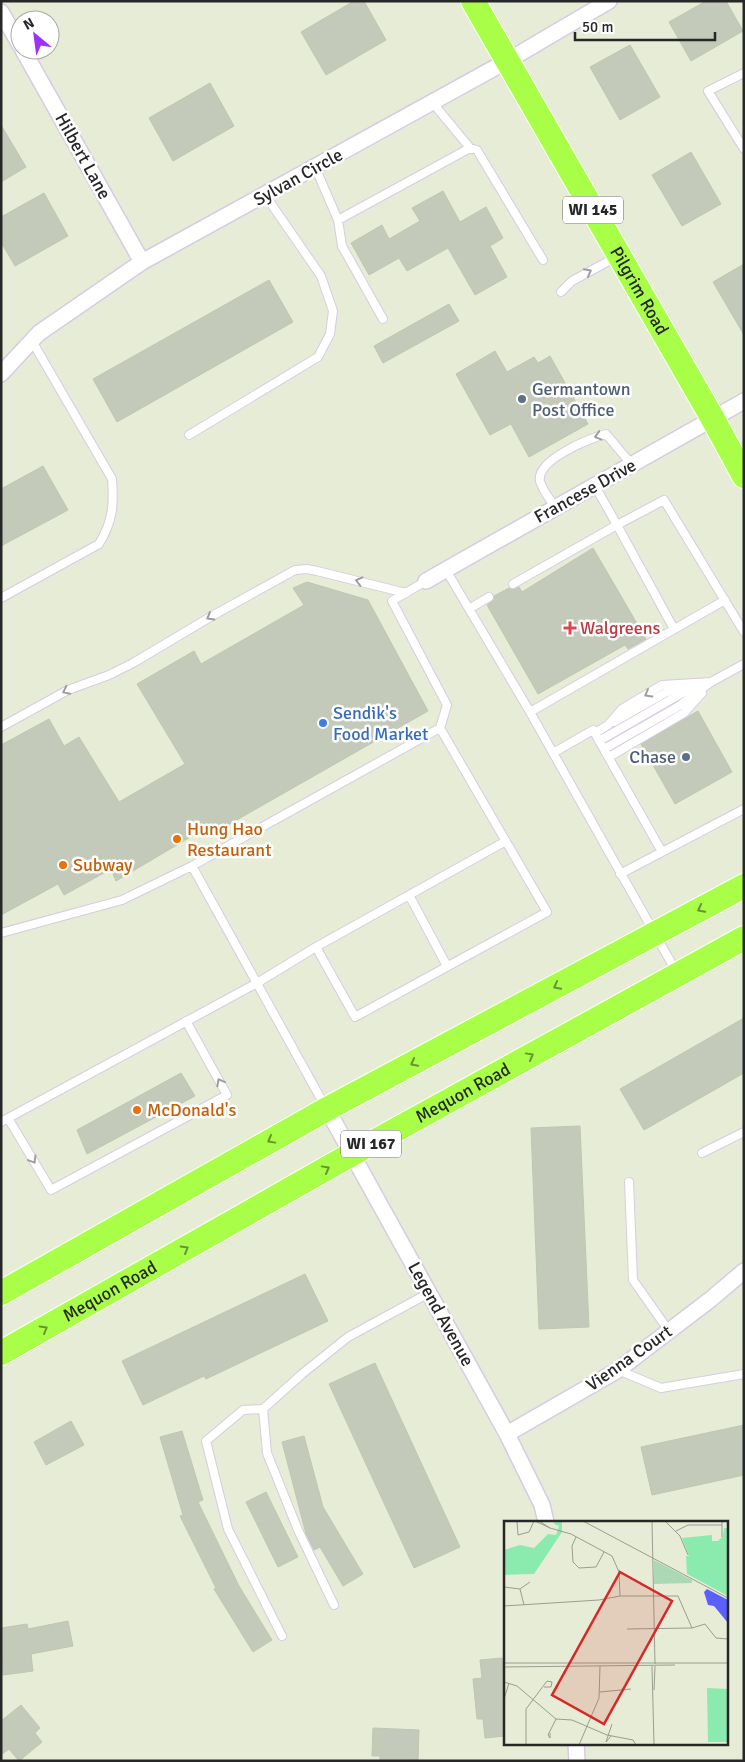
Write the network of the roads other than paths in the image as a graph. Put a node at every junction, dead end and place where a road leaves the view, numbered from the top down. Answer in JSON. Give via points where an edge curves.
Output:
{"nodes":[{"id":1,"x":473,"y":1,"type":"edge"},
{"id":2,"x":610,"y":1,"type":"edge"},
{"id":3,"x":1,"y":12,"type":"edge"},
{"id":4,"x":10,"y":28,"type":"edge"},
{"id":5,"x":29,"y":60,"type":"edge"},
{"id":6,"x":507,"y":61,"type":"junction"},
{"id":7,"x":744,"y":73,"type":"edge"},
{"id":8,"x":432,"y":102,"type":"junction"},
{"id":9,"x":470,"y":148,"type":"junction"},
{"id":10,"x":744,"y":149,"type":"edge"},
{"id":11,"x":315,"y":167,"type":"junction"},
{"id":12,"x":264,"y":195,"type":"junction"},
{"id":13,"x":338,"y":220,"type":"junction"},
{"id":14,"x":619,"y":255,"type":"junction"},
{"id":15,"x":542,"y":260,"type":"dead end"},
{"id":16,"x":142,"y":262,"type":"junction"},
{"id":17,"x":561,"y":292,"type":"dead end"},
{"id":18,"x":383,"y":319,"type":"dead end"},
{"id":19,"x":32,"y":341,"type":"junction"},
{"id":20,"x":1,"y":374,"type":"edge"},
{"id":21,"x":744,"y":401,"type":"edge"},
{"id":22,"x":714,"y":419,"type":"junction"},
{"id":23,"x":189,"y":435,"type":"dead end"},
{"id":24,"x":632,"y":465,"type":"junction"},
{"id":25,"x":744,"y":476,"type":"edge"},
{"id":26,"x":595,"y":486,"type":"junction"},
{"id":27,"x":555,"y":508,"type":"junction"},
{"id":28,"x":617,"y":526,"type":"junction"},
{"id":29,"x":446,"y":570,"type":"junction"},
{"id":30,"x":426,"y":581,"type":"joint"},
{"id":31,"x":513,"y":584,"type":"dead end"},
{"id":32,"x":406,"y":593,"type":"junction"},
{"id":33,"x":490,"y":597,"type":"dead end"},
{"id":34,"x":1,"y":598,"type":"edge"},
{"id":35,"x":725,"y":600,"type":"junction"},
{"id":36,"x":470,"y":609,"type":"junction"},
{"id":37,"x":674,"y":629,"type":"junction"},
{"id":38,"x":743,"y":630,"type":"edge"},
{"id":39,"x":744,"y":664,"type":"edge"},
{"id":40,"x":711,"y":682,"type":"junction"},
{"id":41,"x":700,"y":683,"type":"junction"},
{"id":42,"x":530,"y":712,"type":"junction"},
{"id":43,"x":1,"y":726,"type":"edge"},
{"id":44,"x":440,"y":728,"type":"junction"},
{"id":45,"x":595,"y":733,"type":"junction"},
{"id":46,"x":599,"y":741,"type":"junction"},
{"id":47,"x":604,"y":749,"type":"junction"},
{"id":48,"x":552,"y":753,"type":"junction"},
{"id":49,"x":609,"y":757,"type":"junction"},
{"id":50,"x":744,"y":809,"type":"edge"},
{"id":51,"x":506,"y":841,"type":"junction"},
{"id":52,"x":662,"y":852,"type":"junction"},
{"id":53,"x":192,"y":866,"type":"junction"},
{"id":54,"x":620,"y":874,"type":"junction"},
{"id":55,"x":744,"y":886,"type":"edge"},
{"id":56,"x":409,"y":895,"type":"junction"},
{"id":57,"x":1,"y":933,"type":"edge"},
{"id":58,"x":654,"y":934,"type":"junction"},
{"id":59,"x":744,"y":938,"type":"edge"},
{"id":60,"x":316,"y":947,"type":"junction"},
{"id":61,"x":447,"y":966,"type":"junction"},
{"id":62,"x":678,"y":974,"type":"junction"},
{"id":63,"x":257,"y":982,"type":"junction"},
{"id":64,"x":186,"y":1021,"type":"junction"},
{"id":65,"x":327,"y":1109,"type":"junction"},
{"id":66,"x":5,"y":1120,"type":"edge"},
{"id":67,"x":744,"y":1132,"type":"edge"},
{"id":68,"x":702,"y":1153,"type":"dead end"},
{"id":69,"x":352,"y":1154,"type":"junction"},
{"id":70,"x":629,"y":1182,"type":"dead end"},
{"id":71,"x":744,"y":1271,"type":"edge"},
{"id":72,"x":1,"y":1293,"type":"edge"},
{"id":73,"x":429,"y":1293,"type":"junction"},
{"id":74,"x":669,"y":1331,"type":"junction"},
{"id":75,"x":1,"y":1353,"type":"edge"},
{"id":76,"x":618,"y":1370,"type":"junction"},
{"id":77,"x":744,"y":1374,"type":"edge"},
{"id":78,"x":263,"y":1410,"type":"junction"},
{"id":79,"x":507,"y":1434,"type":"junction"},
{"id":80,"x":546,"y":1521,"type":"edge"},
{"id":81,"x":334,"y":1605,"type":"dead end"},
{"id":82,"x":282,"y":1636,"type":"dead end"},
{"id":83,"x":576,"y":1744,"type":"edge"},
{"id":84,"x":577,"y":1761,"type":"edge"}],
"edges":[{"from":1,"to":6,"type":"main road","name":"Pilgrim Road","number":"WI 145"},
{"from":2,"to":6,"type":"street","name":"Sylvan Circle"},
{"from":3,"to":4,"type":"street"},
{"from":5,"to":16,"type":"street","name":"Hilbert Lane"},
{"from":6,"to":8,"type":"street","name":"Sylvan Circle"},
{"from":6,"to":14,"type":"main road","name":"Pilgrim Road","number":"WI 145"},
{"from":7,"to":10,"type":"lane","via":[[708,91]]},
{"from":8,"to":9,"type":"lane"},
{"from":8,"to":11,"type":"street","name":"Sylvan Circle"},
{"from":9,"to":13,"type":"lane"},
{"from":9,"to":15,"type":"lane","via":[[477,150]]},
{"from":11,"to":12,"type":"street","name":"Sylvan Circle"},
{"from":11,"to":13,"type":"lane"},
{"from":12,"to":16,"type":"street","name":"Sylvan Circle"},
{"from":12,"to":23,"type":"lane","via":[[320,276],[333,310],[330,334],[318,358]]},
{"from":13,"to":18,"type":"lane","via":[[342,246]]},
{"from":17,"to":14,"type":"lane","one_way":true,"via":[[572,281]]},
{"from":14,"to":22,"type":"main road","name":"Pilgrim Road","number":"WI 145"},
{"from":16,"to":19,"type":"street","name":"Sylvan Circle"},
{"from":19,"to":20,"type":"street","name":"Sylvan Circle"},
{"from":19,"to":34,"type":"lane","via":[[112,479],[114,504],[108,529],[99,544]]},
{"from":21,"to":22,"type":"street","name":"Francese Drive"},
{"from":22,"to":24,"type":"street","name":"Francese Drive"},
{"from":22,"to":25,"type":"main road","name":"Pilgrim Road","number":"WI 145"},
{"from":24,"to":26,"type":"street","name":"Francese Drive"},
{"from":24,"to":27,"type":"lane","one_way":true,"via":[[606,434],[593,437],[548,462],[540,472],[540,481]]},
{"from":26,"to":27,"type":"street","name":"Francese Drive"},
{"from":26,"to":28,"type":"lane"},
{"from":27,"to":29,"type":"street","name":"Francese Drive"},
{"from":28,"to":31,"type":"lane"},
{"from":28,"to":35,"type":"lane","via":[[664,500]]},
{"from":28,"to":37,"type":"lane"},
{"from":29,"to":30,"type":"street","name":"Francese Drive"},
{"from":29,"to":36,"type":"lane"},
{"from":30,"to":32,"type":"lane"},
{"from":32,"to":43,"type":"lane","one_way":true,"via":[[317,571],[295,570],[132,663],[68,690]]},
{"from":32,"to":44,"type":"lane","via":[[392,601],[447,704]]},
{"from":33,"to":36,"type":"lane"},
{"from":35,"to":37,"type":"lane"},
{"from":35,"to":38,"type":"lane"},
{"from":36,"to":42,"type":"lane"},
{"from":37,"to":42,"type":"lane"},
{"from":39,"to":40,"type":"lane"},
{"from":40,"to":41,"type":"lane"},
{"from":40,"to":47,"type":"lane","via":[[679,706]]},
{"from":40,"to":49,"type":"lane","via":[[684,714]]},
{"from":41,"to":45,"type":"lane","one_way":true,"via":[[662,685],[622,708],[608,725]]},
{"from":41,"to":46,"type":"lane"},
{"from":42,"to":48,"type":"lane"},
{"from":44,"to":51,"type":"lane"},
{"from":44,"to":53,"type":"lane"},
{"from":45,"to":46,"type":"lane"},
{"from":45,"to":48,"type":"lane","via":[[593,730]]},
{"from":46,"to":47,"type":"lane"},
{"from":47,"to":49,"type":"lane"},
{"from":48,"to":54,"type":"lane"},
{"from":49,"to":52,"type":"lane"},
{"from":50,"to":52,"type":"lane"},
{"from":51,"to":56,"type":"lane"},
{"from":51,"to":61,"type":"lane","via":[[547,912]]},
{"from":52,"to":54,"type":"lane"},
{"from":53,"to":57,"type":"lane","via":[[122,900]]},
{"from":53,"to":63,"type":"lane"},
{"from":54,"to":58,"type":"lane"},
{"from":55,"to":58,"type":"main road","number":"WI 167","one_way":true},
{"from":56,"to":60,"type":"lane"},
{"from":56,"to":61,"type":"lane"},
{"from":58,"to":62,"type":"lane"},
{"from":58,"to":65,"type":"main road","number":"WI 167","one_way":true},
{"from":59,"to":62,"type":"main road","name":"Mequon Road","number":"WI 167"},
{"from":60,"to":61,"type":"lane","via":[[355,1017]]},
{"from":60,"to":63,"type":"lane"},
{"from":69,"to":62,"type":"main road","name":"Mequon Road","number":"WI 167","one_way":true},
{"from":63,"to":64,"type":"lane"},
{"from":63,"to":65,"type":"lane"},
{"from":64,"to":66,"type":"lane"},
{"from":66,"to":64,"type":"lane","one_way":true,"via":[[51,1190],[228,1094]]},
{"from":65,"to":69,"type":"street","name":"Legend Avenue"},
{"from":65,"to":72,"type":"main road","number":"WI 167","one_way":true},
{"from":67,"to":68,"type":"lane"},
{"from":69,"to":73,"type":"street","name":"Legend Avenue"},
{"from":75,"to":69,"type":"main road","name":"Mequon Road","number":"WI 167","one_way":true},
{"from":70,"to":74,"type":"lane","via":[[633,1280]]},
{"from":71,"to":74,"type":"street","name":"Vienna Court"},
{"from":73,"to":78,"type":"lane","via":[[348,1337]]},
{"from":73,"to":79,"type":"street","name":"Legend Avenue"},
{"from":74,"to":76,"type":"street","name":"Vienna Court"},
{"from":76,"to":77,"type":"lane","via":[[661,1388]]},
{"from":76,"to":79,"type":"street","name":"Vienna Court"},
{"from":78,"to":81,"type":"lane","via":[[267,1453],[298,1530]]},
{"from":78,"to":82,"type":"lane","via":[[242,1410],[206,1440],[228,1529]]},
{"from":79,"to":80,"type":"street","name":"Legend Avenue","via":[[542,1505]]},
{"from":83,"to":84,"type":"street"}]}
